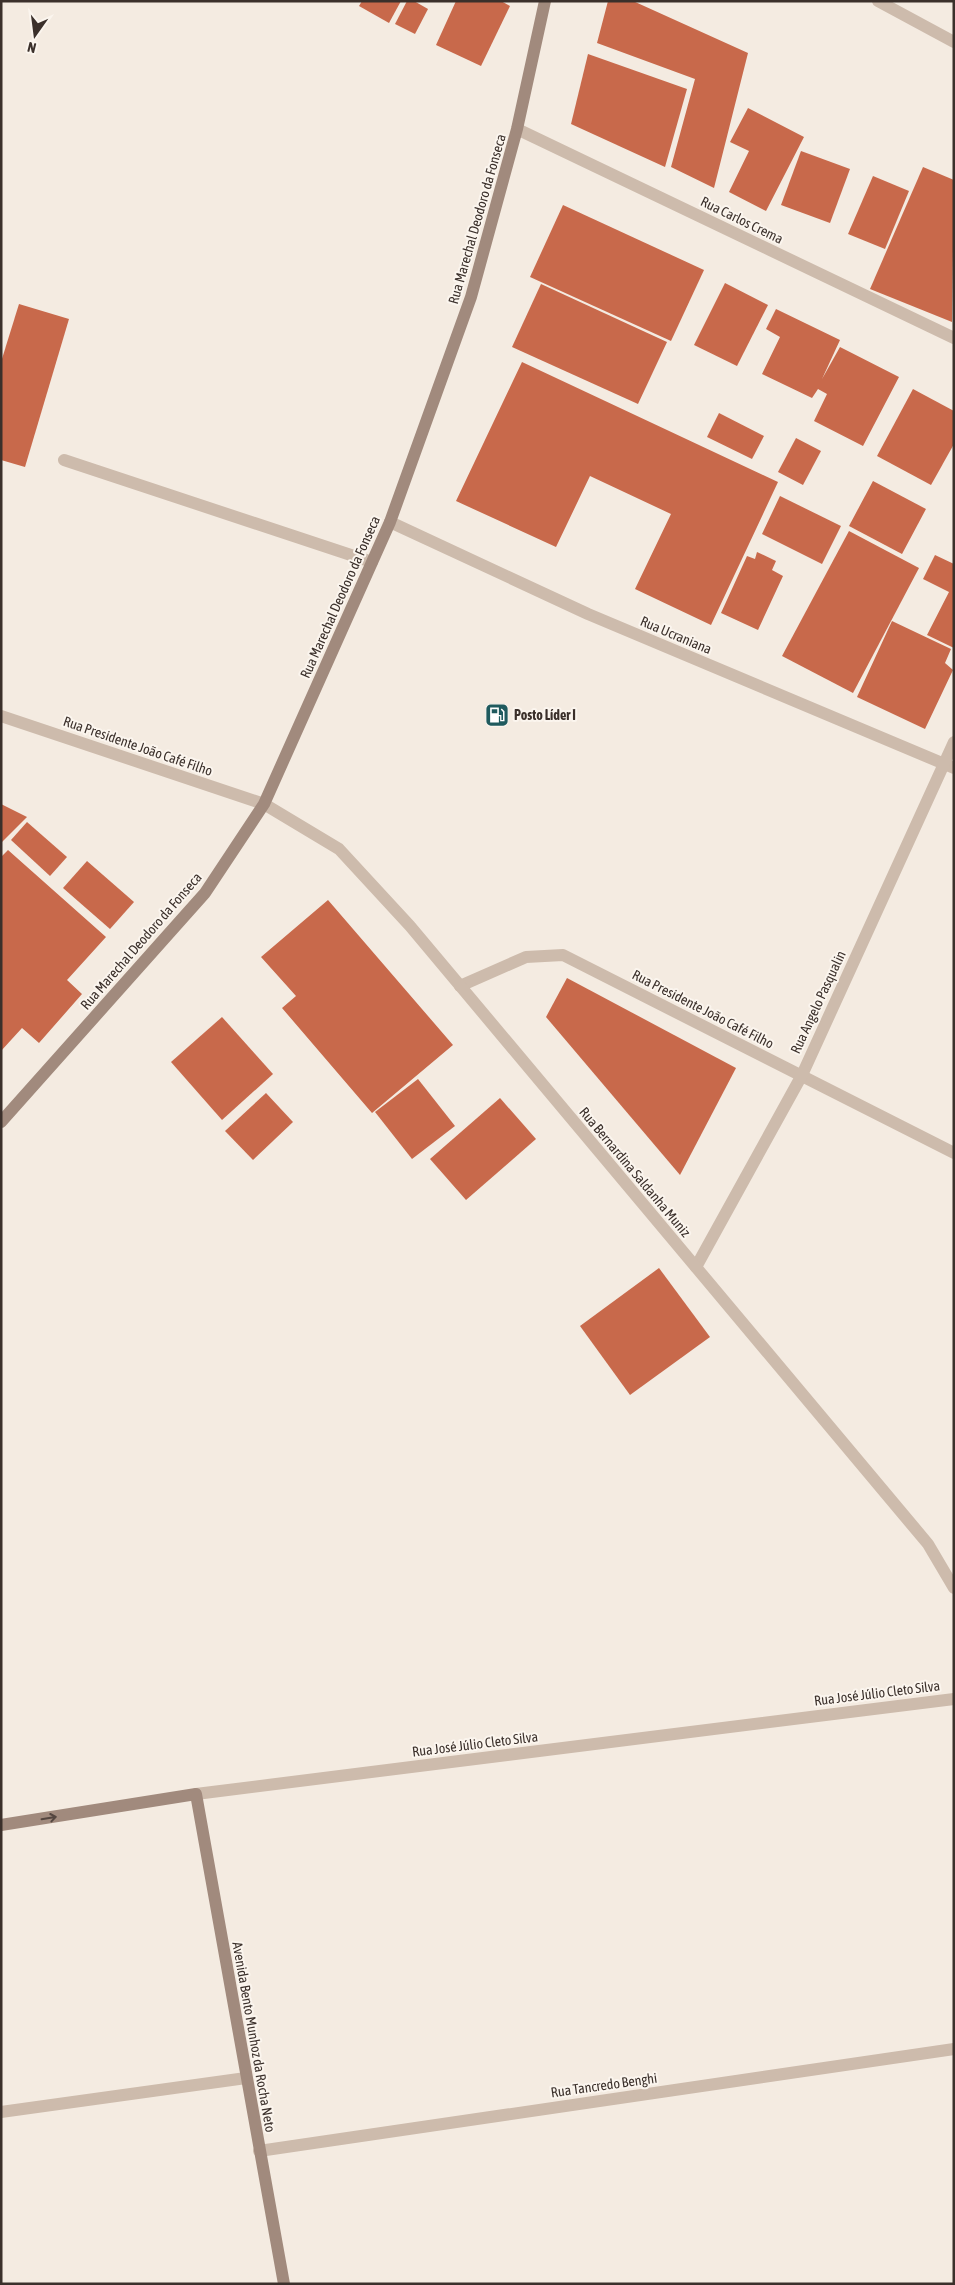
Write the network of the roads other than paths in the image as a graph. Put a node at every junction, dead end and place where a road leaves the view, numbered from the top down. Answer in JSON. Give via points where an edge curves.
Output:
{"nodes":[{"id":1,"x":546,"y":1,"type":"edge"},
{"id":2,"x":878,"y":1,"type":"edge"},
{"id":3,"x":954,"y":42,"type":"edge"},
{"id":4,"x":517,"y":129,"type":"junction"},
{"id":5,"x":954,"y":338,"type":"edge"},
{"id":6,"x":64,"y":460,"type":"dead end"},
{"id":7,"x":390,"y":522,"type":"junction"},
{"id":8,"x":372,"y":562,"type":"junction"},
{"id":9,"x":1,"y":716,"type":"edge"},
{"id":10,"x":954,"y":742,"type":"edge"},
{"id":11,"x":949,"y":766,"type":"edge"},
{"id":12,"x":264,"y":804,"type":"junction"},
{"id":13,"x":460,"y":986,"type":"junction"},
{"id":14,"x":802,"y":1075,"type":"junction"},
{"id":15,"x":1,"y":1122,"type":"edge"},
{"id":16,"x":954,"y":1153,"type":"edge"},
{"id":17,"x":696,"y":1267,"type":"junction"},
{"id":18,"x":954,"y":1588,"type":"edge"},
{"id":19,"x":954,"y":1699,"type":"edge"},
{"id":20,"x":196,"y":1794,"type":"junction"},
{"id":21,"x":1,"y":1825,"type":"edge"},
{"id":22,"x":954,"y":2049,"type":"edge"},
{"id":23,"x":246,"y":2078,"type":"junction"},
{"id":24,"x":1,"y":2112,"type":"edge"},
{"id":25,"x":259,"y":2151,"type":"junction"},
{"id":26,"x":284,"y":2284,"type":"edge"}],
"edges":[{"from":1,"to":4,"type":"main road","name":"Rua Marechal Deodoro da Fonseca"},
{"from":2,"to":3,"type":"street"},
{"from":4,"to":5,"type":"street","name":"Rua Carlos Crema"},
{"from":4,"to":7,"type":"main road","name":"Rua Marechal Deodoro da Fonseca","via":[[472,297]]},
{"from":6,"to":8,"type":"street"},
{"from":7,"to":8,"type":"main road","name":"Rua Marechal Deodoro da Fonseca"},
{"from":7,"to":11,"type":"street","name":"Rua Ucraniana","via":[[588,614]]},
{"from":8,"to":12,"type":"main road","name":"Rua Marechal Deodoro da Fonseca"},
{"from":9,"to":12,"type":"street","name":"Rua Presidente João Café Filho"},
{"from":10,"to":11,"type":"street","name":"Rua Angelo Pasqualin"},
{"from":11,"to":14,"type":"street","name":"Rua Angelo Pasqualin"},
{"from":12,"to":13,"type":"street","name":"Rua Bernardina Saldanha Muniz","via":[[339,849]]},
{"from":12,"to":15,"type":"main road","name":"Rua Marechal Deodoro da Fonseca","via":[[205,893]]},
{"from":13,"to":14,"type":"street","name":"Rua Presidente João Café Filho","via":[[526,957],[563,955]]},
{"from":13,"to":17,"type":"street","name":"Rua Bernardina Saldanha Muniz"},
{"from":14,"to":16,"type":"street","name":"Rua Presidente João Café Filho"},
{"from":14,"to":17,"type":"street","name":"Rua Angelo Pasqualin"},
{"from":17,"to":18,"type":"street","name":"Rua Bernardina Saldanha Muniz","via":[[928,1544]]},
{"from":19,"to":20,"type":"street","name":"Rua José Júlio Cleto Silva"},
{"from":21,"to":20,"type":"main road","name":"Rua José Júlio Cleto Silva","one_way":true},
{"from":20,"to":23,"type":"main road","name":"Avenida Bento Munhoz da Rocha Neto"},
{"from":22,"to":25,"type":"street","name":"Rua Tancredo Benghi"},
{"from":23,"to":24,"type":"street"},
{"from":23,"to":25,"type":"main road","name":"Avenida Bento Munhoz da Rocha Neto"},
{"from":25,"to":26,"type":"main road","name":"Avenida Bento Munhoz da Rocha Neto"}]}
